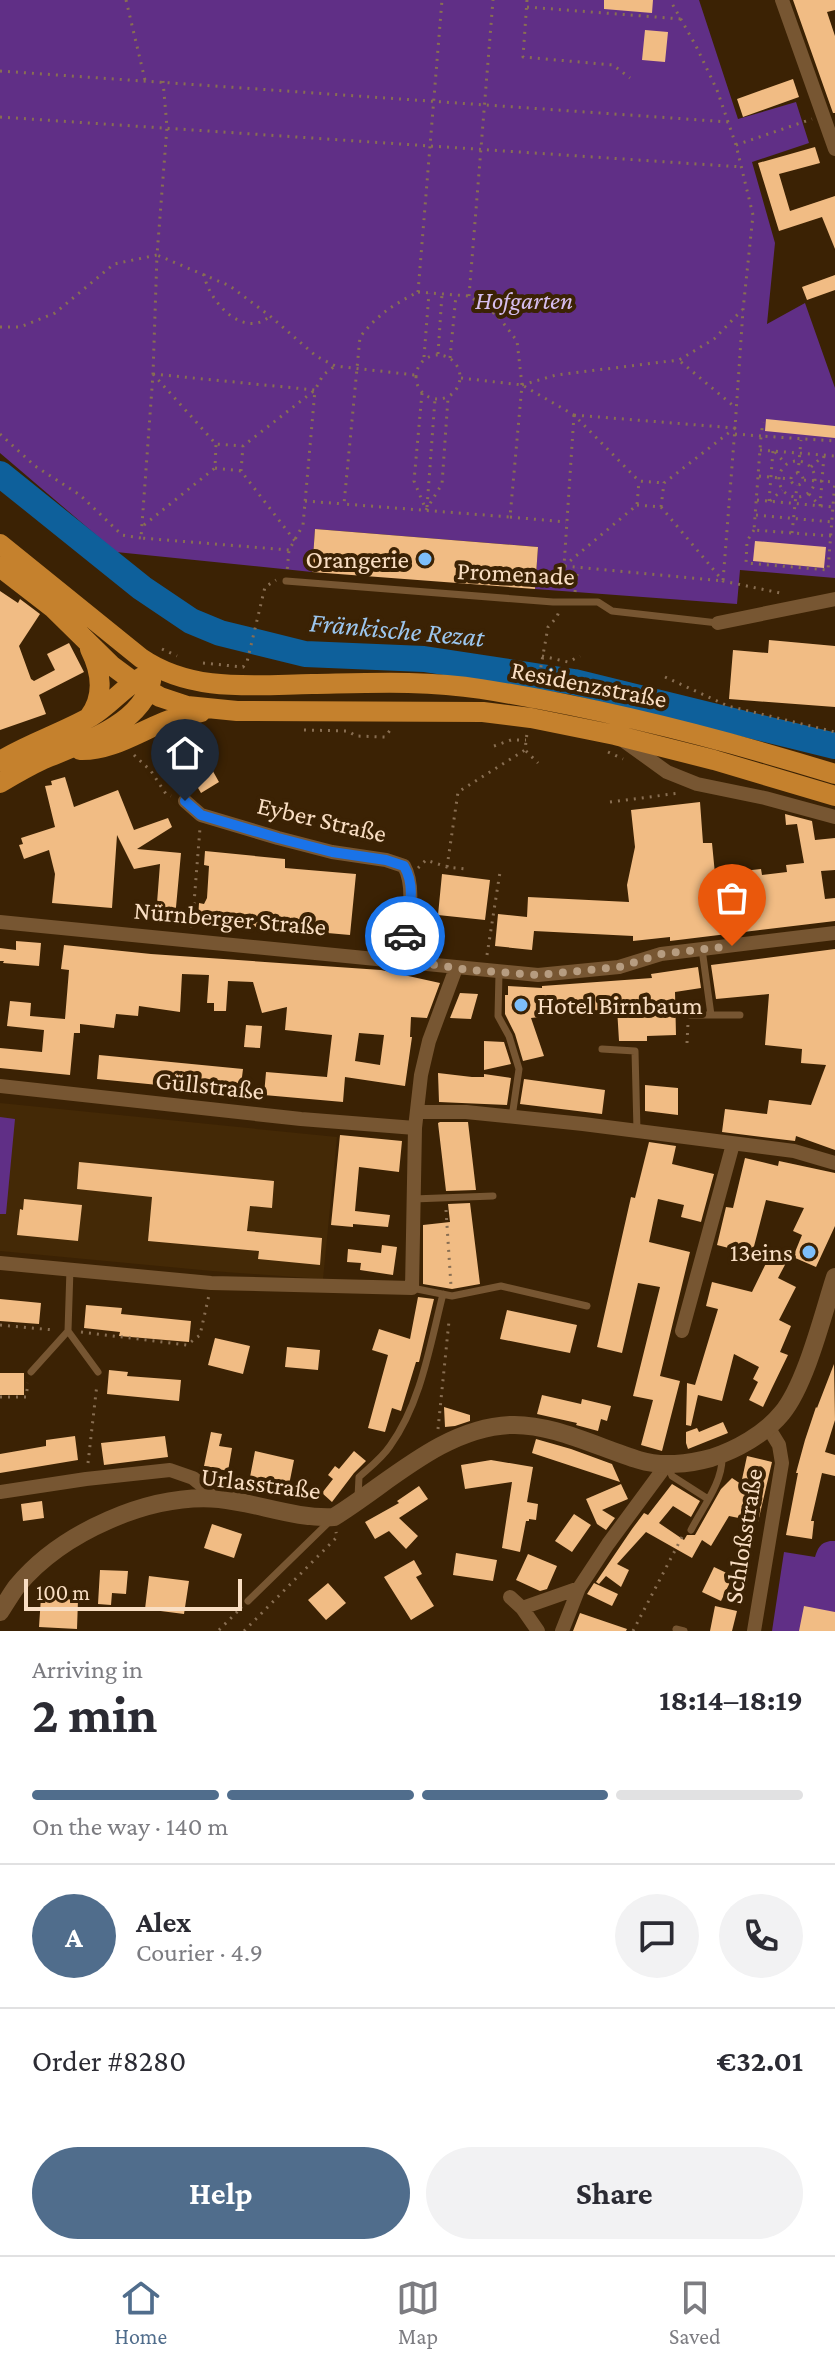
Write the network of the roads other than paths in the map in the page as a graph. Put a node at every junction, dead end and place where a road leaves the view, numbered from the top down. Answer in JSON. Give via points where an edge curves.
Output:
{"nodes":[{"id":1,"x":782,"y":0,"type":"edge"},
{"id":2,"x":835,"y":149,"type":"edge"},
{"id":3,"x":0,"y":544,"type":"edge"},
{"id":4,"x":0,"y":567,"type":"edge"},
{"id":5,"x":286,"y":581,"type":"road end"},
{"id":6,"x":835,"y":599,"type":"edge"},
{"id":7,"x":718,"y":623,"type":"joint"},
{"id":8,"x":82,"y":636,"type":"junction"},
{"id":9,"x":154,"y":669,"type":"junction"},
{"id":10,"x":213,"y":710,"type":"junction"},
{"id":11,"x":88,"y":718,"type":"junction"},
{"id":12,"x":610,"y":743,"type":"junction"},
{"id":13,"x":67,"y":750,"type":"junction"},
{"id":14,"x":835,"y":760,"type":"edge"},
{"id":15,"x":0,"y":761,"type":"edge"},
{"id":16,"x":806,"y":765,"type":"junction"},
{"id":17,"x":835,"y":774,"type":"edge"},
{"id":18,"x":0,"y":783,"type":"edge"},
{"id":19,"x":835,"y":796,"type":"edge"},
{"id":20,"x":185,"y":801,"type":"road end"},
{"id":21,"x":835,"y":817,"type":"edge"},
{"id":22,"x":0,"y":922,"type":"edge"},
{"id":23,"x":835,"y":933,"type":"edge"},
{"id":24,"x":702,"y":949,"type":"junction"},
{"id":25,"x":401,"y":960,"type":"junction"},
{"id":26,"x":456,"y":968,"type":"junction"},
{"id":27,"x":492,"y":972,"type":"junction"},
{"id":28,"x":690,"y":1015,"type":"dead end"},
{"id":29,"x":711,"y":1015,"type":"junction"},
{"id":30,"x":740,"y":1015,"type":"dead end"},
{"id":31,"x":602,"y":1049,"type":"dead end"},
{"id":32,"x":0,"y":1086,"type":"edge"},
{"id":33,"x":418,"y":1112,"type":"junction"},
{"id":34,"x":512,"y":1117,"type":"junction"},
{"id":35,"x":415,"y":1128,"type":"junction"},
{"id":36,"x":637,"y":1131,"type":"junction"},
{"id":37,"x":733,"y":1144,"type":"junction"},
{"id":38,"x":835,"y":1163,"type":"edge"},
{"id":39,"x":493,"y":1196,"type":"dead end"},
{"id":40,"x":413,"y":1199,"type":"junction"},
{"id":41,"x":0,"y":1263,"type":"edge"},
{"id":42,"x":70,"y":1269,"type":"junction"},
{"id":43,"x":835,"y":1277,"type":"edge"},
{"id":44,"x":412,"y":1288,"type":"junction"},
{"id":45,"x":447,"y":1295,"type":"junction"},
{"id":46,"x":587,"y":1306,"type":"dead end"},
{"id":47,"x":68,"y":1331,"type":"junction"},
{"id":48,"x":682,"y":1331,"type":"dead end"},
{"id":49,"x":31,"y":1372,"type":"road end"},
{"id":50,"x":98,"y":1372,"type":"road end"},
{"id":51,"x":768,"y":1427,"type":"junction"},
{"id":52,"x":722,"y":1455,"type":"junction"},
{"id":53,"x":667,"y":1464,"type":"junction"},
{"id":54,"x":0,"y":1492,"type":"edge"},
{"id":55,"x":219,"y":1499,"type":"junction"},
{"id":56,"x":708,"y":1499,"type":"junction"},
{"id":57,"x":357,"y":1503,"type":"junction"},
{"id":58,"x":334,"y":1517,"type":"junction"},
{"id":59,"x":691,"y":1530,"type":"road end"},
{"id":60,"x":579,"y":1588,"type":"junction"},
{"id":61,"x":510,"y":1597,"type":"dead end"},
{"id":62,"x":248,"y":1601,"type":"road end"},
{"id":63,"x":522,"y":1608,"type":"junction"},
{"id":64,"x":0,"y":1612,"type":"edge"},
{"id":65,"x":538,"y":1631,"type":"edge"},
{"id":66,"x":562,"y":1631,"type":"edge"},
{"id":67,"x":754,"y":1631,"type":"edge"}],
"edges":[{"from":1,"to":2,"type":"street"},
{"from":3,"to":9,"type":"main road"},
{"from":4,"to":8,"type":"main road"},
{"from":5,"to":7,"type":"lane","name":"Promenade","via":[[598,602],[612,611]]},
{"from":6,"to":7,"type":"street","name":"Promenade"},
{"from":8,"to":9,"type":"main road","via":[[111,665]]},
{"from":8,"to":11,"type":"main road","via":[[100,684],[97,705]]},
{"from":9,"to":10,"type":"main road","via":[[173,702]]},
{"from":9,"to":11,"type":"main road"},
{"from":9,"to":13,"type":"main road","via":[[140,706],[130,717]]},
{"from":9,"to":16,"type":"main road","name":"Residenzstraße","via":[[215,685],[404,682],[535,694]]},
{"from":10,"to":12,"type":"main road","name":"Residenzstraße","via":[[483,712],[531,718]]},
{"from":10,"to":13,"type":"main road","via":[[160,723],[90,751]]},
{"from":11,"to":15,"type":"main road"},
{"from":12,"to":19,"type":"main road","name":"Residenzstraße","via":[[770,775]]},
{"from":12,"to":21,"type":"street","via":[[697,784]]},
{"from":13,"to":18,"type":"main road"},
{"from":14,"to":16,"type":"street"},
{"from":16,"to":17,"type":"main road","name":"Residenzstraße"},
{"from":20,"to":25,"type":"street","name":"Eyber Straße","via":[[201,815],[404,866],[411,891]]},
{"from":22,"to":25,"type":"street","name":"Nürnberger Straße"},
{"from":23,"to":24,"type":"street","name":"Nürnberger Straße"},
{"from":24,"to":27,"type":"street","name":"Nürnberger Straße","via":[[619,967],[538,975]]},
{"from":24,"to":29,"type":"lane"},
{"from":25,"to":26,"type":"street","name":"Nürnberger Straße"},
{"from":26,"to":27,"type":"street","name":"Nürnberger Straße"},
{"from":26,"to":33,"type":"street","via":[[429,1041]]},
{"from":27,"to":34,"type":"lane","via":[[498,1016],[519,1069]]},
{"from":28,"to":29,"type":"lane"},
{"from":29,"to":30,"type":"lane"},
{"from":31,"to":36,"type":"lane","via":[[635,1051]]},
{"from":32,"to":35,"type":"street","name":"Güllstraße"},
{"from":33,"to":34,"type":"street"},
{"from":33,"to":35,"type":"street"},
{"from":34,"to":36,"type":"street"},
{"from":35,"to":40,"type":"street"},
{"from":36,"to":37,"type":"street"},
{"from":37,"to":38,"type":"street","via":[[794,1151]]},
{"from":37,"to":48,"type":"street"},
{"from":39,"to":40,"type":"lane"},
{"from":40,"to":44,"type":"street"},
{"from":41,"to":42,"type":"street"},
{"from":42,"to":44,"type":"street","via":[[211,1283]]},
{"from":42,"to":47,"type":"lane"},
{"from":43,"to":51,"type":"street","via":[[792,1399]]},
{"from":44,"to":45,"type":"lane"},
{"from":45,"to":46,"type":"lane","via":[[501,1286]]},
{"from":45,"to":57,"type":"lane","via":[[405,1422],[389,1449],[359,1477]]},
{"from":47,"to":49,"type":"lane"},
{"from":47,"to":50,"type":"lane"},
{"from":51,"to":52,"type":"street","name":"Urlasstraße"},
{"from":51,"to":67,"type":"street","name":"Schloßstraße","via":[[782,1463]]},
{"from":52,"to":53,"type":"street","name":"Urlasstraße"},
{"from":52,"to":56,"type":"lane"},
{"from":53,"to":56,"type":"lane","via":[[672,1476]]},
{"from":53,"to":57,"type":"street","name":"Urlasstraße","via":[[644,1462],[543,1428],[511,1425],[479,1430],[436,1448]]},
{"from":53,"to":60,"type":"street"},
{"from":54,"to":55,"type":"street","via":[[170,1470],[193,1478]]},
{"from":55,"to":58,"type":"street","name":"Urlasstraße","via":[[314,1518]]},
{"from":55,"to":64,"type":"street","name":"Urlasstraße","via":[[147,1505],[90,1529],[38,1566]]},
{"from":56,"to":59,"type":"lane"},
{"from":57,"to":58,"type":"street","name":"Urlasstraße"},
{"from":58,"to":62,"type":"lane"},
{"from":60,"to":63,"type":"street"},
{"from":60,"to":66,"type":"street"},
{"from":61,"to":63,"type":"street"},
{"from":63,"to":65,"type":"street"}]}
